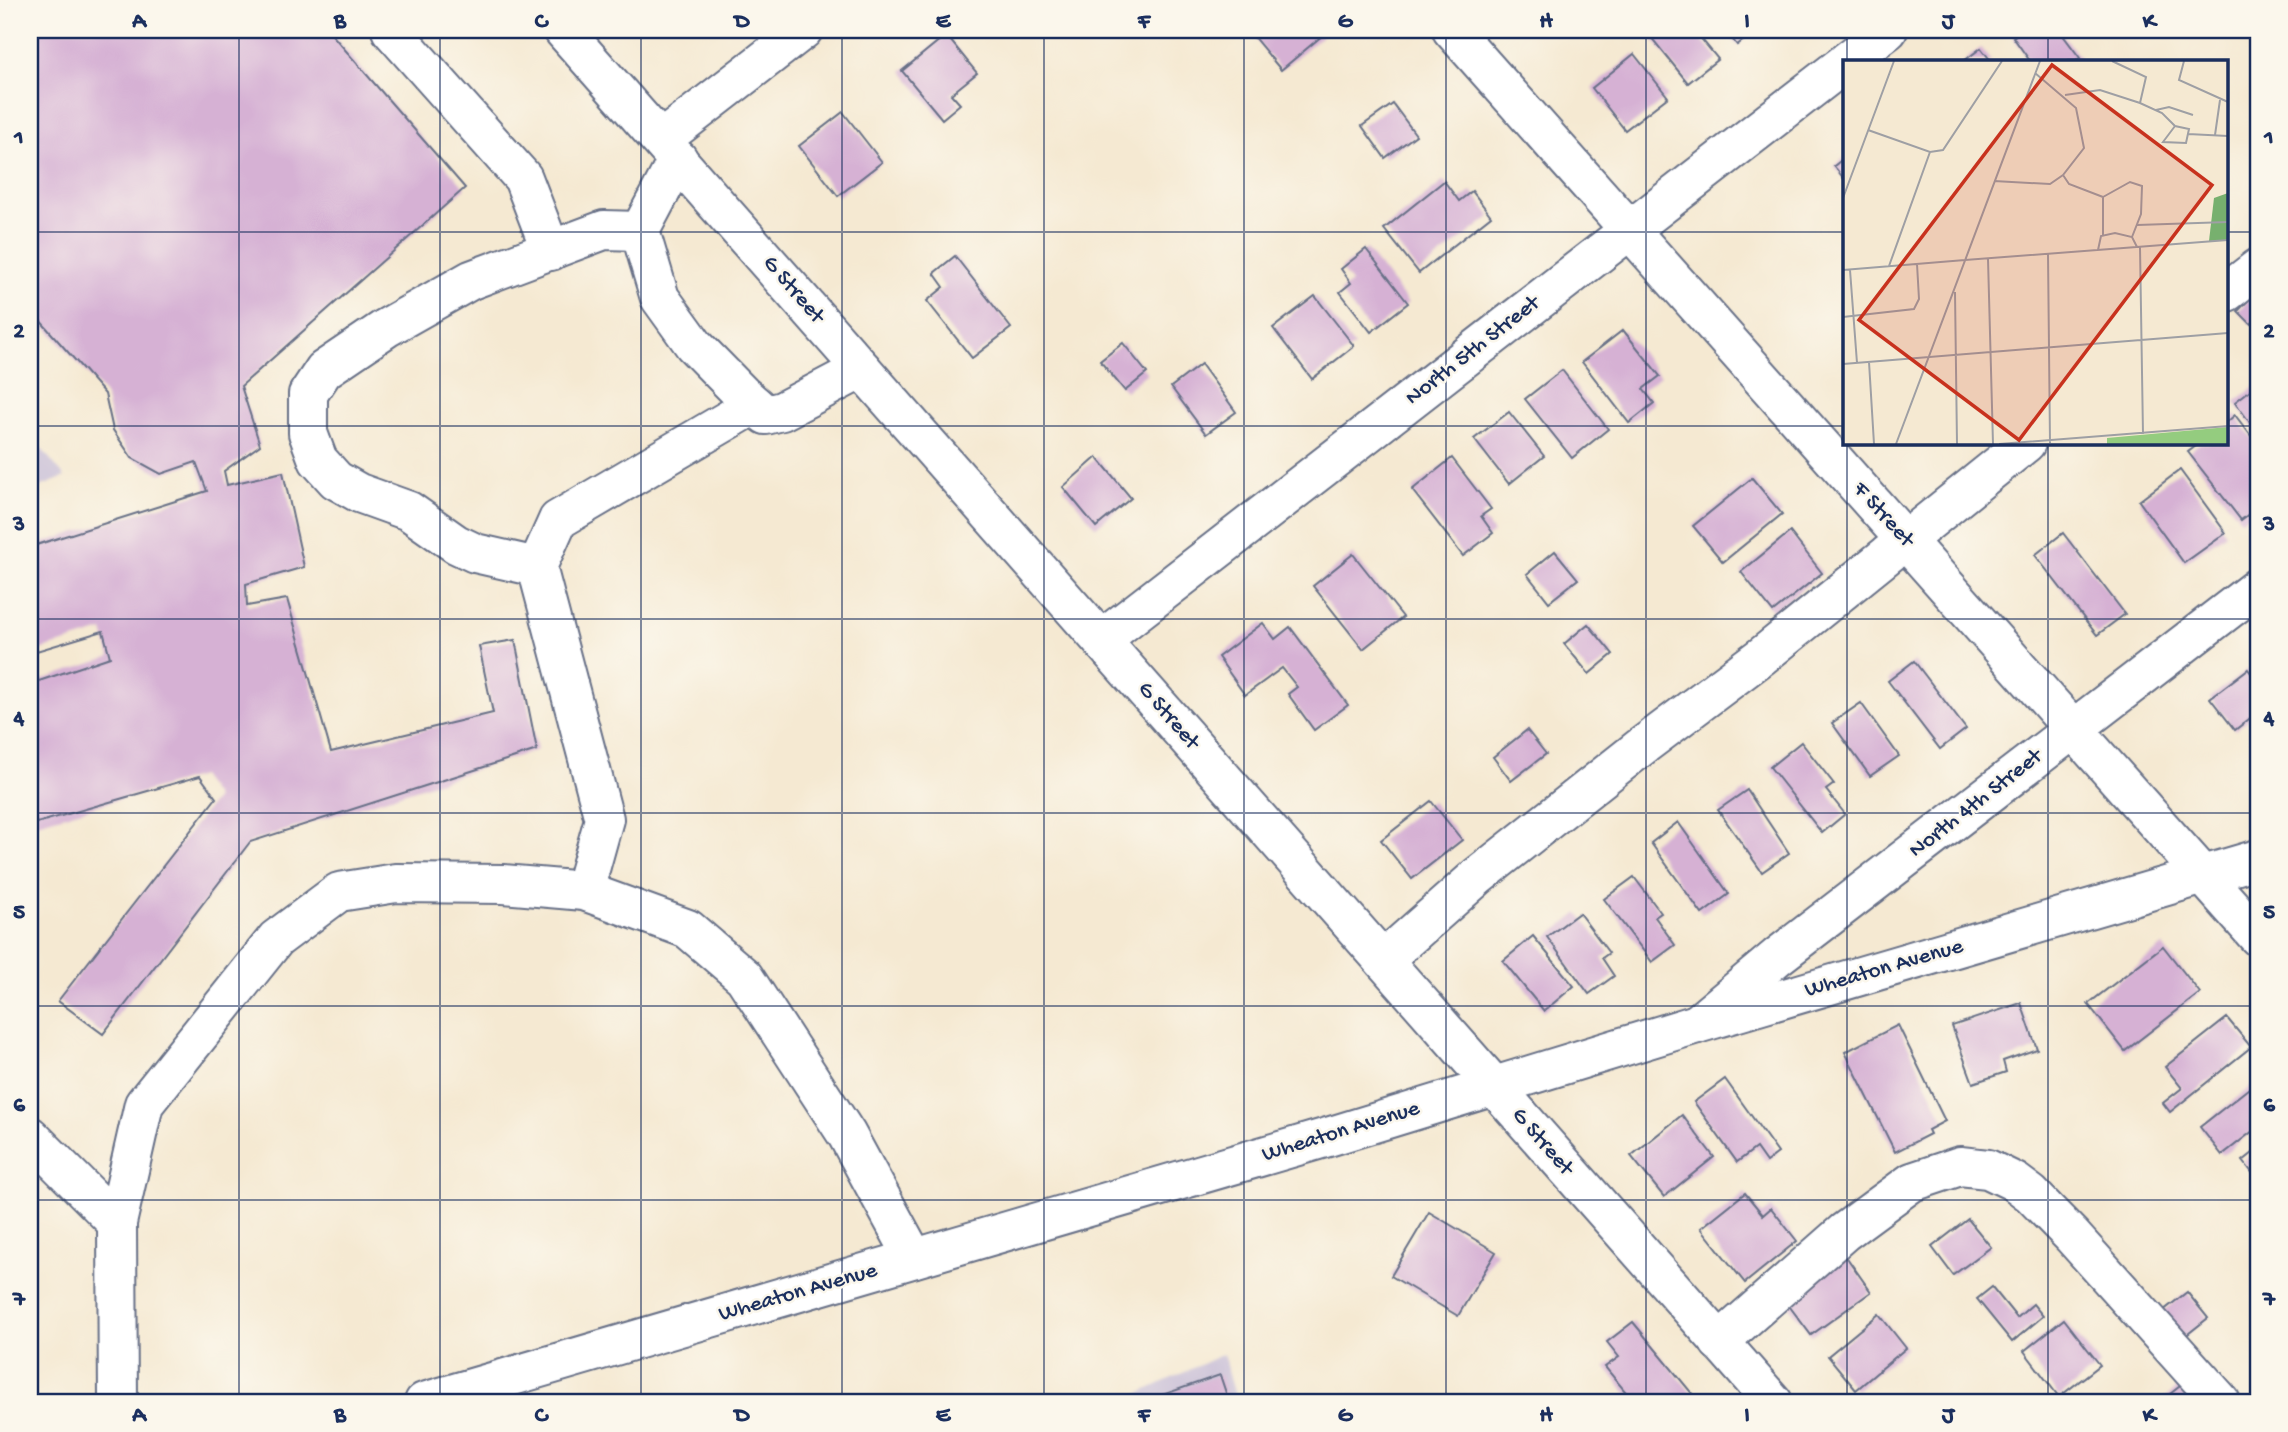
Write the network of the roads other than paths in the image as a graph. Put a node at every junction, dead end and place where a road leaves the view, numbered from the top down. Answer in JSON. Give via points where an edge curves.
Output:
{"nodes":[{"id":1,"x":391,"y":30,"type":"edge"},
{"id":2,"x":563,"y":30,"type":"edge"},
{"id":3,"x":803,"y":30,"type":"edge"},
{"id":4,"x":1452,"y":30,"type":"edge"},
{"id":5,"x":1888,"y":30,"type":"edge"},
{"id":6,"x":1849,"y":60,"type":"edge"},
{"id":7,"x":1843,"y":64,"type":"edge"},
{"id":8,"x":669,"y":149,"type":"junction"},
{"id":9,"x":1630,"y":230,"type":"junction"},
{"id":10,"x":640,"y":231,"type":"junction"},
{"id":11,"x":551,"y":251,"type":"junction"},
{"id":12,"x":2258,"y":268,"type":"edge"},
{"id":13,"x":2228,"y":291,"type":"edge"},
{"id":14,"x":862,"y":369,"type":"junction"},
{"id":15,"x":754,"y":405,"type":"junction"},
{"id":16,"x":2025,"y":444,"type":"edge"},
{"id":17,"x":1906,"y":541,"type":"junction"},
{"id":18,"x":537,"y":567,"type":"junction"},
{"id":19,"x":2258,"y":587,"type":"edge"},
{"id":20,"x":1101,"y":640,"type":"junction"},
{"id":21,"x":2073,"y":729,"type":"junction"},
{"id":22,"x":2258,"y":859,"type":"edge"},
{"id":23,"x":2203,"y":875,"type":"junction"},
{"id":24,"x":584,"y":891,"type":"junction"},
{"id":25,"x":2258,"y":937,"type":"edge"},
{"id":26,"x":1383,"y":960,"type":"junction"},
{"id":27,"x":1697,"y":1024,"type":"junction"},
{"id":28,"x":1494,"y":1086,"type":"junction"},
{"id":29,"x":30,"y":1136,"type":"edge"},
{"id":30,"x":117,"y":1223,"type":"junction"},
{"id":31,"x":914,"y":1258,"type":"junction"},
{"id":32,"x":1719,"y":1342,"type":"junction"},
{"id":33,"x":118,"y":1402,"type":"edge"},
{"id":34,"x":424,"y":1402,"type":"edge"},
{"id":35,"x":1773,"y":1402,"type":"edge"},
{"id":36,"x":2221,"y":1402,"type":"edge"}],
"edges":[{"from":1,"to":11,"type":"street","via":[[523,178]]},
{"from":2,"to":8,"type":"street","name":"G Street"},
{"from":3,"to":8,"type":"street"},
{"from":4,"to":9,"type":"street","name":"F Street"},
{"from":5,"to":6,"type":"street","name":"North 5th Street"},
{"from":7,"to":9,"type":"street","name":"North 5th Street"},
{"from":8,"to":10,"type":"street"},
{"from":8,"to":14,"type":"street","name":"G Street"},
{"from":9,"to":17,"type":"street","name":"F Street"},
{"from":9,"to":20,"type":"street","name":"North 5th Street"},
{"from":10,"to":11,"type":"street","via":[[604,230]]},
{"from":10,"to":15,"type":"street","via":[[660,298],[694,345]]},
{"from":11,"to":18,"type":"street","via":[[471,280],[422,306],[324,370],[308,394],[308,433],[318,460],[336,480],[409,511],[475,553]]},
{"from":12,"to":13,"type":"street"},
{"from":14,"to":15,"type":"street","via":[[782,411],[766,415]]},
{"from":14,"to":20,"type":"street","name":"G Street"},
{"from":15,"to":18,"type":"street","via":[[558,520]]},
{"from":16,"to":17,"type":"street"},
{"from":17,"to":21,"type":"street","name":"F Street"},
{"from":17,"to":26,"type":"street","via":[[1478,876]]},
{"from":18,"to":24,"type":"street","via":[[604,820]]},
{"from":19,"to":21,"type":"street","name":"North 4th Street"},
{"from":20,"to":26,"type":"street","name":"G Street"},
{"from":21,"to":23,"type":"street","name":"F Street"},
{"from":21,"to":27,"type":"street","name":"North 4th Street","via":[[1776,957]]},
{"from":22,"to":23,"type":"street","name":"Wheaton Avenue"},
{"from":23,"to":25,"type":"street","name":"F Street"},
{"from":23,"to":27,"type":"street","name":"Wheaton Avenue"},
{"from":24,"to":30,"type":"street","via":[[503,884],[396,883],[339,892],[276,939],[144,1104]]},
{"from":24,"to":31,"type":"street","via":[[688,929],[744,977],[846,1135]]},
{"from":26,"to":28,"type":"street","name":"G Street"},
{"from":27,"to":28,"type":"street","name":"Wheaton Avenue"},
{"from":28,"to":31,"type":"street","name":"Wheaton Avenue"},
{"from":28,"to":32,"type":"street","name":"G Street"},
{"from":29,"to":30,"type":"street"},
{"from":30,"to":33,"type":"street"},
{"from":31,"to":34,"type":"street","name":"Wheaton Avenue"},
{"from":32,"to":35,"type":"street","name":"G Street"},
{"from":32,"to":36,"type":"street","via":[[1844,1232],[1912,1182],[1960,1166],[1988,1169],[2032,1194]]}]}
